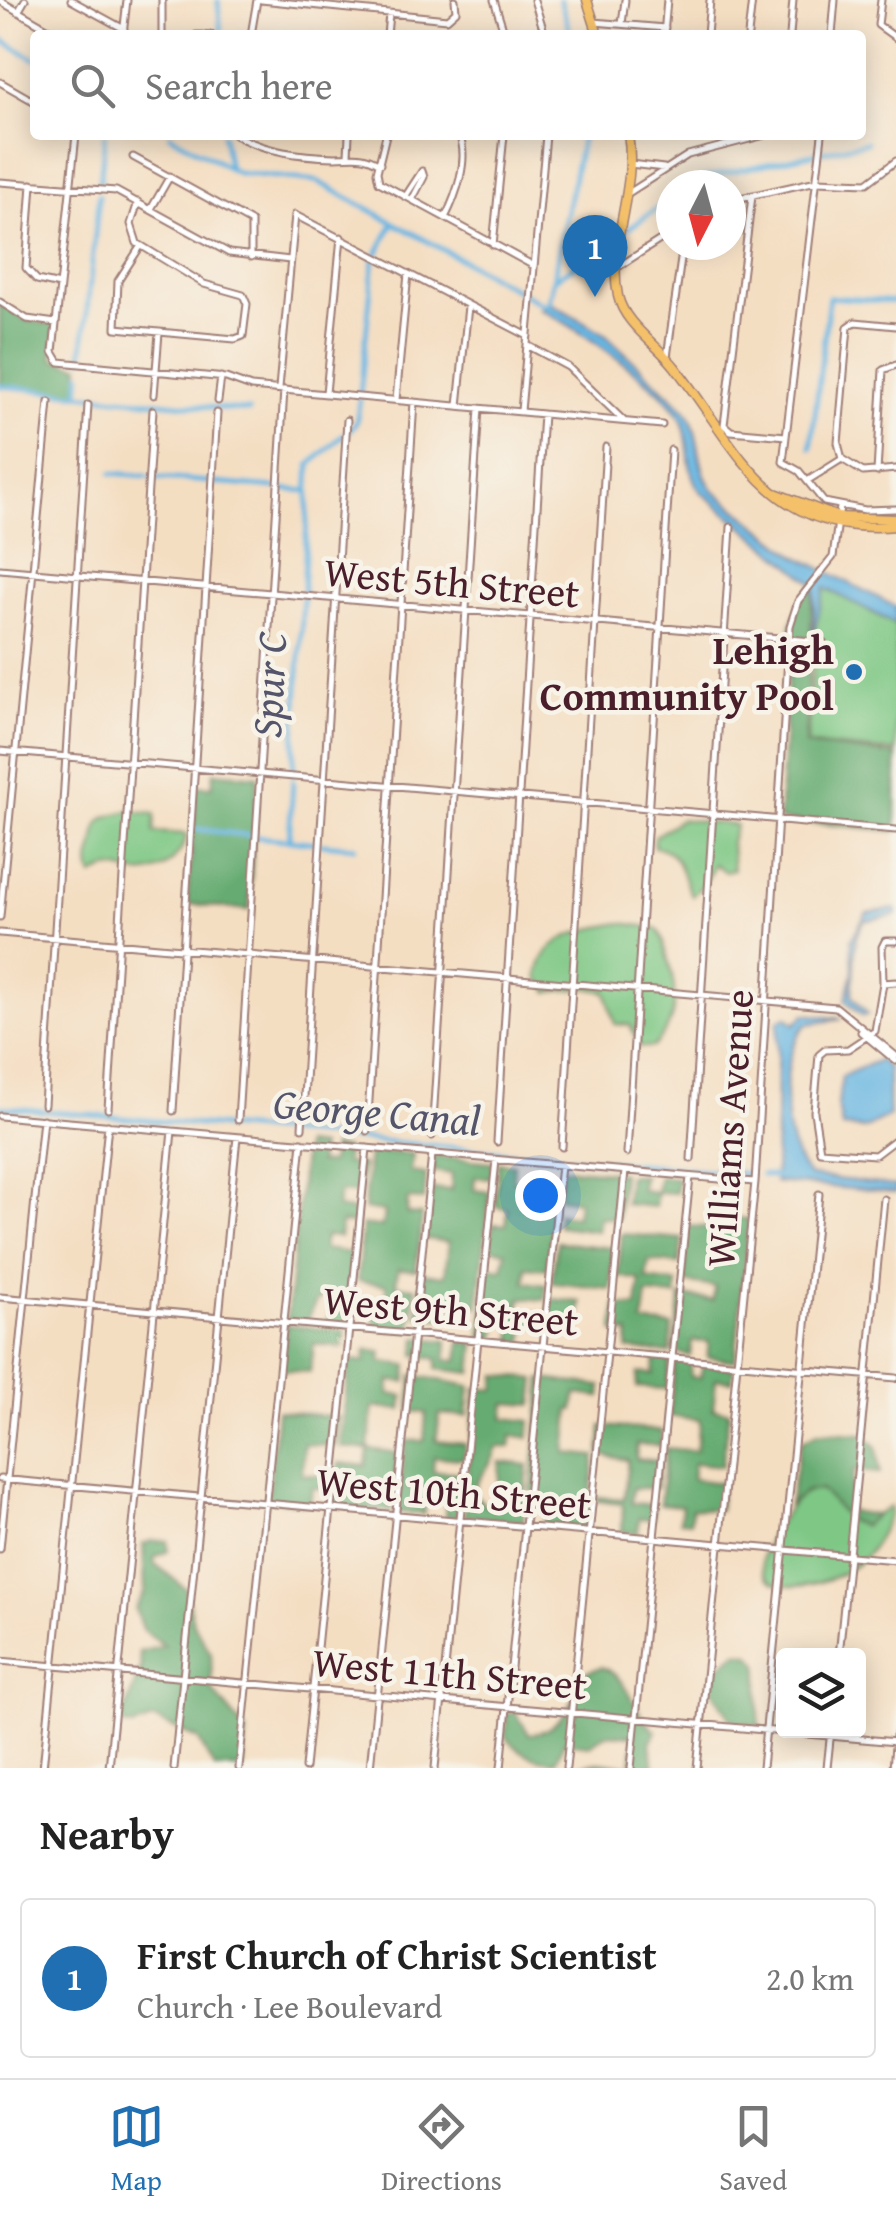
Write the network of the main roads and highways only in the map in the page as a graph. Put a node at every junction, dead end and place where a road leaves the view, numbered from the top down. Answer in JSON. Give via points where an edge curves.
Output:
{"nodes":[{"id":1,"x":586,"y":0,"type":"edge"},
{"id":2,"x":596,"y":30,"type":"edge"},
{"id":3,"x":628,"y":140,"type":"edge"},
{"id":4,"x":896,"y":522,"type":"edge"}],
"edges":[{"from":1,"to":2,"type":"main road"},
{"from":3,"to":4,"type":"main road","via":[[618,264],[624,312],[667,357],[736,458],[770,492],[837,520]]}]}
